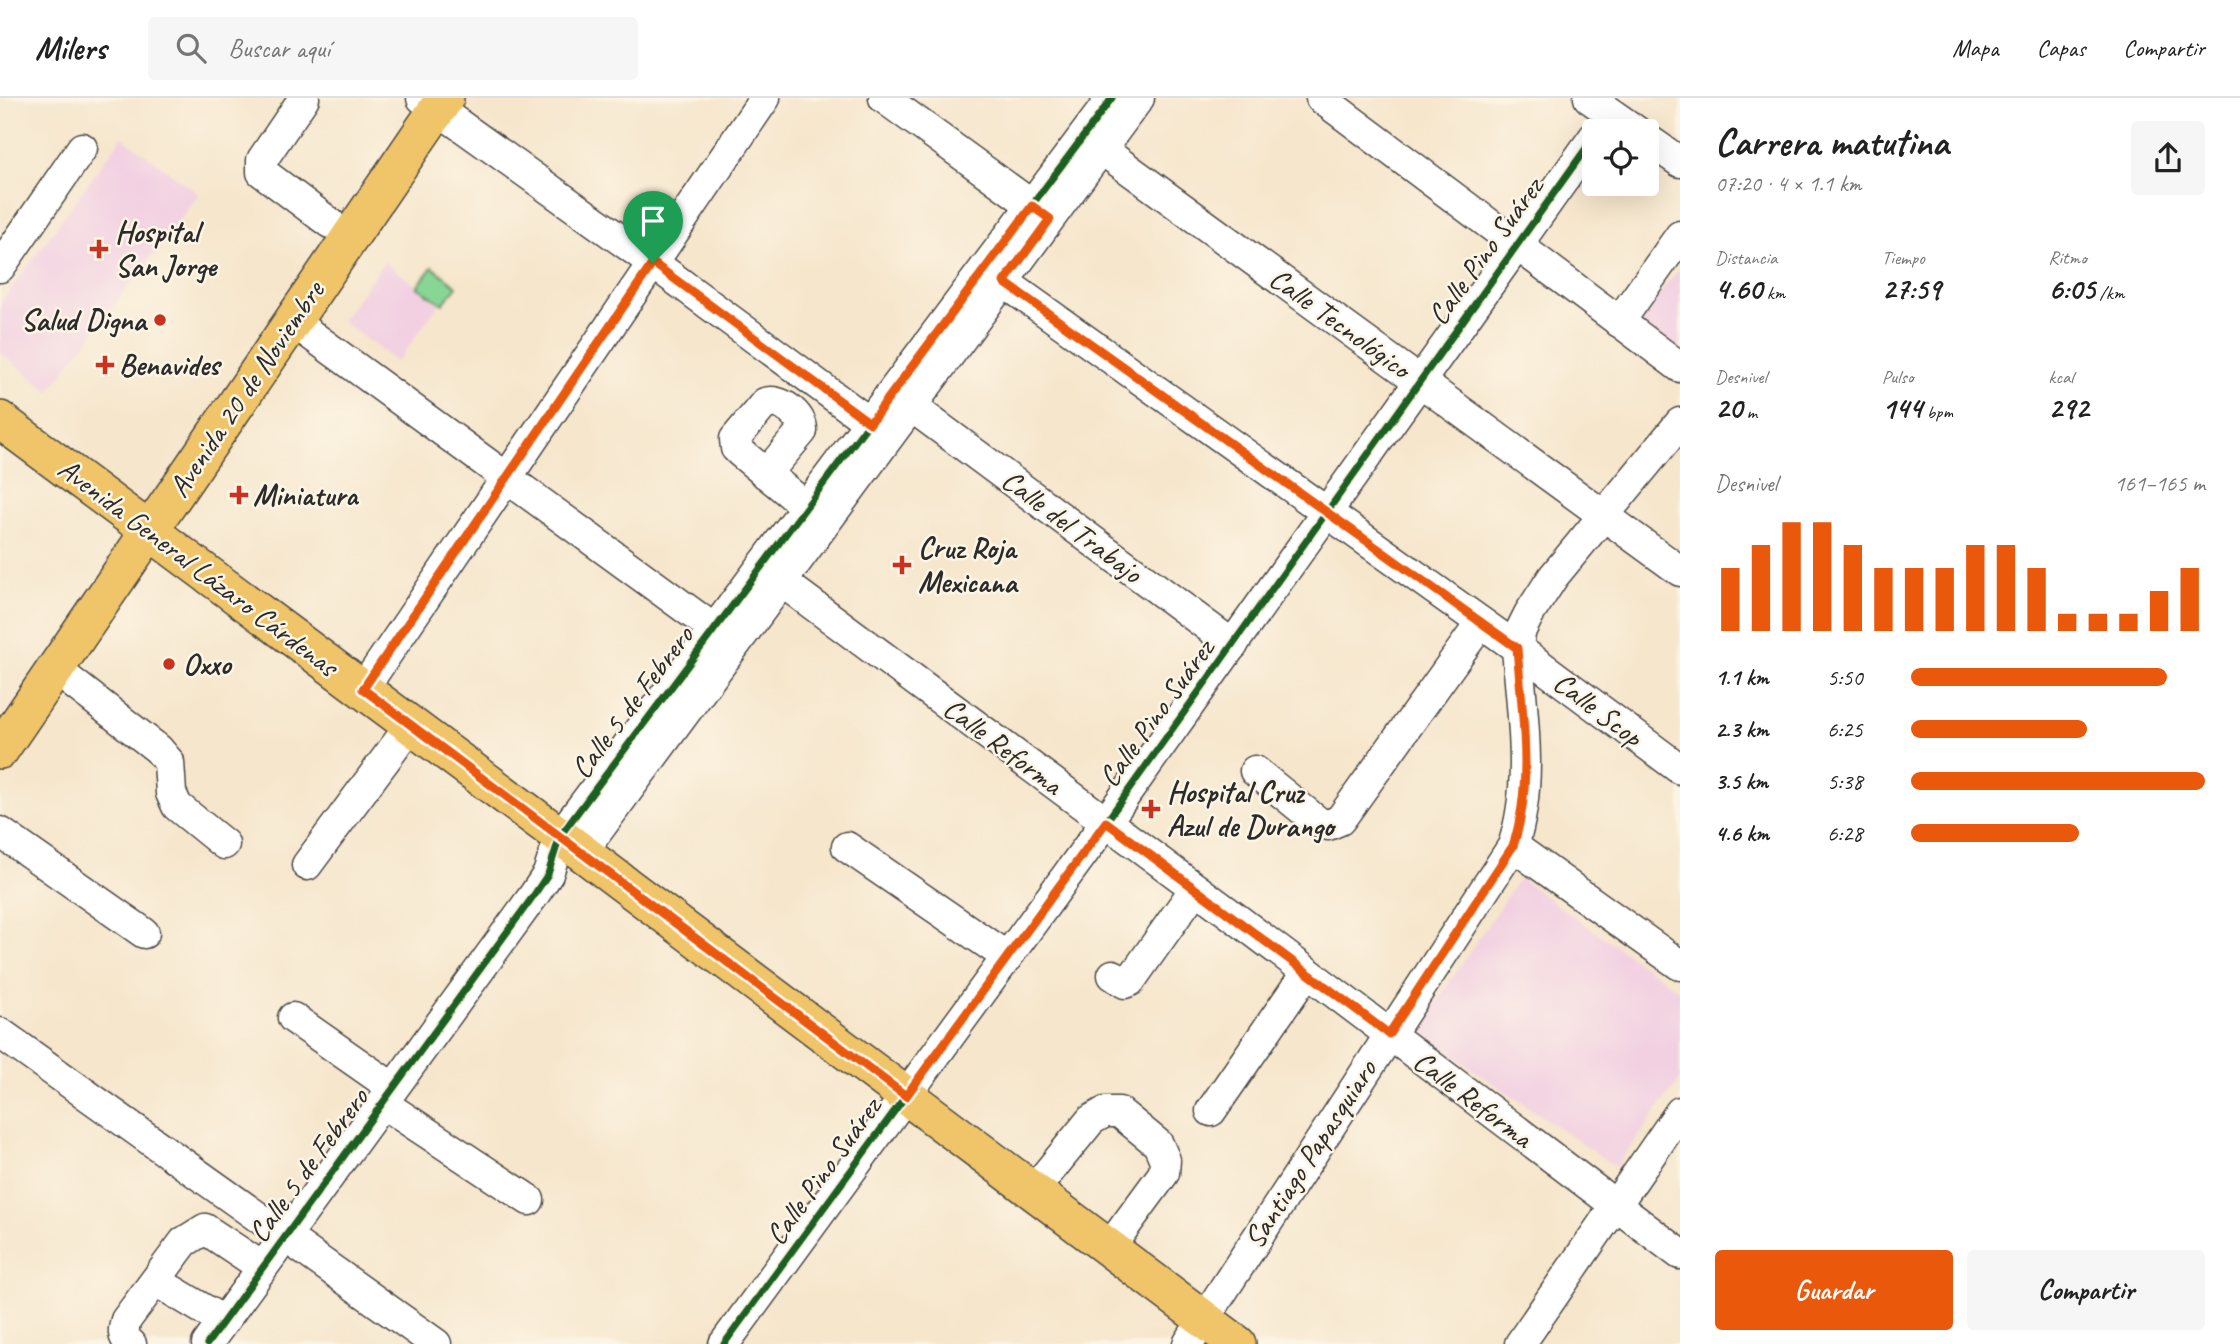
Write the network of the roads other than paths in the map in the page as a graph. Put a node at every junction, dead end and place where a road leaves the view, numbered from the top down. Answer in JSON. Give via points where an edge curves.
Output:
{"nodes":[{"id":1,"x":304,"y":98,"type":"edge"},
{"id":2,"x":765,"y":98,"type":"edge"},
{"id":3,"x":884,"y":98,"type":"edge"},
{"id":4,"x":1112,"y":98,"type":"edge"},
{"id":5,"x":1139,"y":98,"type":"edge"},
{"id":6,"x":1321,"y":98,"type":"edge"},
{"id":7,"x":430,"y":101,"type":"edge"},
{"id":8,"x":1603,"y":116,"type":"edge"},
{"id":9,"x":1659,"y":147,"type":"edge"},
{"id":10,"x":82,"y":148,"type":"dead end"},
{"id":11,"x":1101,"y":149,"type":"junction"},
{"id":12,"x":1680,"y":162,"type":"edge"},
{"id":13,"x":1041,"y":213,"type":"junction"},
{"id":14,"x":330,"y":223,"type":"junction"},
{"id":15,"x":1680,"y":236,"type":"edge"},
{"id":16,"x":1517,"y":245,"type":"junction"},
{"id":17,"x":653,"y":263,"type":"junction"},
{"id":18,"x":0,"y":267,"type":"edge"},
{"id":19,"x":1004,"y":282,"type":"junction"},
{"id":20,"x":292,"y":321,"type":"junction"},
{"id":21,"x":1619,"y":322,"type":"junction"},
{"id":22,"x":1680,"y":367,"type":"edge"},
{"id":23,"x":1420,"y":381,"type":"junction"},
{"id":24,"x":912,"y":407,"type":"junction"},
{"id":25,"x":0,"y":420,"type":"edge"},
{"id":26,"x":870,"y":423,"type":"junction"},
{"id":27,"x":1680,"y":424,"type":"edge"},
{"id":28,"x":766,"y":474,"type":"dead end"},
{"id":29,"x":507,"y":478,"type":"junction"},
{"id":30,"x":1328,"y":513,"type":"junction"},
{"id":31,"x":816,"y":515,"type":"junction"},
{"id":32,"x":1604,"y":515,"type":"junction"},
{"id":33,"x":140,"y":522,"type":"junction"},
{"id":34,"x":1680,"y":571,"type":"edge"},
{"id":35,"x":772,"y":574,"type":"junction"},
{"id":36,"x":1481,"y":623,"type":"junction"},
{"id":37,"x":725,"y":637,"type":"junction"},
{"id":38,"x":1233,"y":645,"type":"junction"},
{"id":39,"x":1517,"y":648,"type":"junction"},
{"id":40,"x":55,"y":669,"type":"junction"},
{"id":41,"x":363,"y":689,"type":"junction"},
{"id":42,"x":0,"y":708,"type":"edge"},
{"id":43,"x":411,"y":725,"type":"junction"},
{"id":44,"x":0,"y":750,"type":"edge"},
{"id":45,"x":1680,"y":769,"type":"edge"},
{"id":46,"x":1255,"y":771,"type":"dead end"},
{"id":47,"x":1106,"y":822,"type":"junction"},
{"id":48,"x":0,"y":832,"type":"edge"},
{"id":49,"x":571,"y":844,"type":"junction"},
{"id":50,"x":224,"y":845,"type":"dead end"},
{"id":51,"x":847,"y":846,"type":"dead end"},
{"id":52,"x":1513,"y":846,"type":"junction"},
{"id":53,"x":307,"y":865,"type":"dead end"},
{"id":54,"x":1195,"y":888,"type":"junction"},
{"id":55,"x":144,"y":933,"type":"dead end"},
{"id":56,"x":1007,"y":957,"type":"junction"},
{"id":57,"x":1680,"y":965,"type":"edge"},
{"id":58,"x":1307,"y":972,"type":"junction"},
{"id":59,"x":1113,"y":975,"type":"dead end"},
{"id":60,"x":293,"y":1018,"type":"dead end"},
{"id":61,"x":0,"y":1033,"type":"edge"},
{"id":62,"x":1389,"y":1034,"type":"junction"},
{"id":63,"x":387,"y":1096,"type":"junction"},
{"id":64,"x":906,"y":1096,"type":"junction"},
{"id":65,"x":1211,"y":1111,"type":"dead end"},
{"id":66,"x":1680,"y":1112,"type":"edge"},
{"id":67,"x":1033,"y":1191,"type":"junction"},
{"id":68,"x":529,"y":1200,"type":"dead end"},
{"id":69,"x":1616,"y":1207,"type":"junction"},
{"id":70,"x":285,"y":1236,"type":"junction"},
{"id":71,"x":1109,"y":1248,"type":"junction"},
{"id":72,"x":1680,"y":1254,"type":"edge"},
{"id":73,"x":262,"y":1267,"type":"junction"},
{"id":74,"x":156,"y":1281,"type":"junction"},
{"id":75,"x":1195,"y":1331,"type":"edge"},
{"id":76,"x":215,"y":1333,"type":"edge"},
{"id":77,"x":131,"y":1344,"type":"edge"},
{"id":78,"x":436,"y":1344,"type":"edge"},
{"id":79,"x":724,"y":1344,"type":"edge"},
{"id":80,"x":1237,"y":1344,"type":"edge"},
{"id":81,"x":1520,"y":1344,"type":"edge"}],
"edges":[{"from":1,"to":14,"type":"street","via":[[262,160],[261,172]]},
{"from":2,"to":17,"type":"street"},
{"from":3,"to":13,"type":"street"},
{"from":4,"to":13,"type":"street","name":"Calle 5 de Febrero"},
{"from":5,"to":11,"type":"street","name":"Calle 5 de Febrero"},
{"from":6,"to":16,"type":"street"},
{"from":7,"to":14,"type":"main road","name":"Avenida 20 de Noviembre"},
{"from":7,"to":17,"type":"street"},
{"from":7,"to":20,"type":"main road","name":"Avenida 20 de Noviembre"},
{"from":8,"to":16,"type":"street","name":"Calle Pino Suárez"},
{"from":9,"to":12,"type":"street"},
{"from":10,"to":18,"type":"street"},
{"from":11,"to":13,"type":"street","name":"Calle 5 de Febrero"},
{"from":11,"to":23,"type":"street","name":"Calle Tecnológico"},
{"from":13,"to":19,"type":"street","name":"Calle 5 de Febrero"},
{"from":13,"to":26,"type":"street","name":"Calle 5 de Febrero"},
{"from":14,"to":33,"type":"main road","name":"Avenida 20 de Noviembre"},
{"from":15,"to":21,"type":"street"},
{"from":16,"to":21,"type":"street"},
{"from":16,"to":23,"type":"street","name":"Calle Pino Suárez"},
{"from":17,"to":26,"type":"street"},
{"from":17,"to":29,"type":"street"},
{"from":19,"to":24,"type":"street","name":"Calle 5 de Febrero"},
{"from":19,"to":30,"type":"street","name":"Calle Scop"},
{"from":20,"to":29,"type":"street"},
{"from":20,"to":33,"type":"main road","name":"Avenida 20 de Noviembre"},
{"from":21,"to":22,"type":"street"},
{"from":23,"to":30,"type":"street","name":"Calle Pino Suárez"},
{"from":23,"to":32,"type":"street","name":"Calle Tecnológico"},
{"from":24,"to":31,"type":"street","name":"Calle 5 de Febrero"},
{"from":24,"to":38,"type":"street","name":"Calle del Trabajo"},
{"from":25,"to":33,"type":"main road","name":"Avenida General Lázaro Cárdenas"},
{"from":26,"to":31,"type":"street","name":"Calle 5 de Febrero"},
{"from":27,"to":32,"type":"street","name":"Santiago Papasquiaro"},
{"from":28,"to":31,"type":"street"},
{"from":29,"to":37,"type":"street"},
{"from":29,"to":41,"type":"street"},
{"from":30,"to":36,"type":"street","name":"Calle Scop"},
{"from":30,"to":38,"type":"street","name":"Calle Pino Suárez"},
{"from":31,"to":35,"type":"street","name":"Calle 5 de Febrero"},
{"from":32,"to":34,"type":"street","name":"Calle Tecnológico"},
{"from":32,"to":39,"type":"street","name":"Santiago Papasquiaro","via":[[1541,594],[1521,630]]},
{"from":33,"to":40,"type":"main road","name":"Avenida 20 de Noviembre"},
{"from":33,"to":41,"type":"main road","name":"Avenida General Lázaro Cárdenas"},
{"from":33,"to":42,"type":"main road","name":"Avenida 20 de Noviembre"},
{"from":35,"to":37,"type":"street","name":"Calle 5 de Febrero"},
{"from":35,"to":47,"type":"street","name":"Calle Reforma"},
{"from":36,"to":39,"type":"street","name":"Calle Scop"},
{"from":36,"to":46,"type":"street","via":[[1339,820],[1328,825],[1318,822]]},
{"from":37,"to":49,"type":"street","name":"Calle 5 de Febrero"},
{"from":38,"to":47,"type":"street","name":"Calle Pino Suárez"},
{"from":39,"to":45,"type":"street","name":"Calle Scop"},
{"from":39,"to":52,"type":"street","name":"Santiago Papasquiaro","via":[[1525,776],[1521,822]]},
{"from":40,"to":44,"type":"main road","name":"Avenida 20 de Noviembre"},
{"from":40,"to":50,"type":"street","via":[[158,748],[169,762],[171,793],[177,806]]},
{"from":41,"to":43,"type":"main road","name":"Avenida General Lázaro Cárdenas"},
{"from":43,"to":49,"type":"main road","name":"Avenida General Lázaro Cárdenas"},
{"from":43,"to":53,"type":"street"},
{"from":47,"to":54,"type":"street","name":"Calle Reforma"},
{"from":47,"to":56,"type":"street","name":"Calle Pino Suárez"},
{"from":48,"to":55,"type":"street"},
{"from":49,"to":63,"type":"street","name":"Calle 5 de Febrero"},
{"from":49,"to":64,"type":"main road","name":"Avenida General Lázaro Cárdenas"},
{"from":51,"to":56,"type":"street"},
{"from":52,"to":57,"type":"street"},
{"from":52,"to":62,"type":"street","name":"Santiago Papasquiaro"},
{"from":54,"to":58,"type":"street","name":"Calle Reforma"},
{"from":54,"to":59,"type":"street","via":[[1130,981],[1125,983]]},
{"from":56,"to":64,"type":"street","name":"Calle Pino Suárez"},
{"from":58,"to":62,"type":"street","name":"Calle Reforma"},
{"from":58,"to":65,"type":"street"},
{"from":60,"to":63,"type":"street"},
{"from":61,"to":70,"type":"street"},
{"from":62,"to":69,"type":"street","name":"Calle Reforma"},
{"from":62,"to":75,"type":"street","name":"Santiago Papasquiaro"},
{"from":63,"to":68,"type":"street"},
{"from":63,"to":70,"type":"street","name":"Calle 5 de Febrero"},
{"from":64,"to":67,"type":"main road","name":"Avenida General Lázaro Cárdenas"},
{"from":64,"to":79,"type":"street","name":"Calle Pino Suárez"},
{"from":66,"to":69,"type":"street"},
{"from":67,"to":71,"type":"main road","name":"Avenida General Lázaro Cárdenas"},
{"from":67,"to":71,"type":"street","via":[[1091,1120],[1105,1111],[1119,1112],[1158,1144],[1166,1167]]},
{"from":69,"to":72,"type":"street","name":"Calle Reforma"},
{"from":69,"to":81,"type":"street"},
{"from":70,"to":73,"type":"street","name":"Calle 5 de Febrero"},
{"from":70,"to":78,"type":"street"},
{"from":71,"to":75,"type":"main road","name":"Avenida General Lázaro Cárdenas"},
{"from":73,"to":74,"type":"street","via":[[205,1229],[184,1242]]},
{"from":73,"to":76,"type":"street","name":"Calle 5 de Febrero"},
{"from":74,"to":76,"type":"street"},
{"from":74,"to":77,"type":"street","via":[[126,1320],[123,1331]]},
{"from":75,"to":80,"type":"main road","name":"Avenida General Lázaro Cárdenas"}]}
